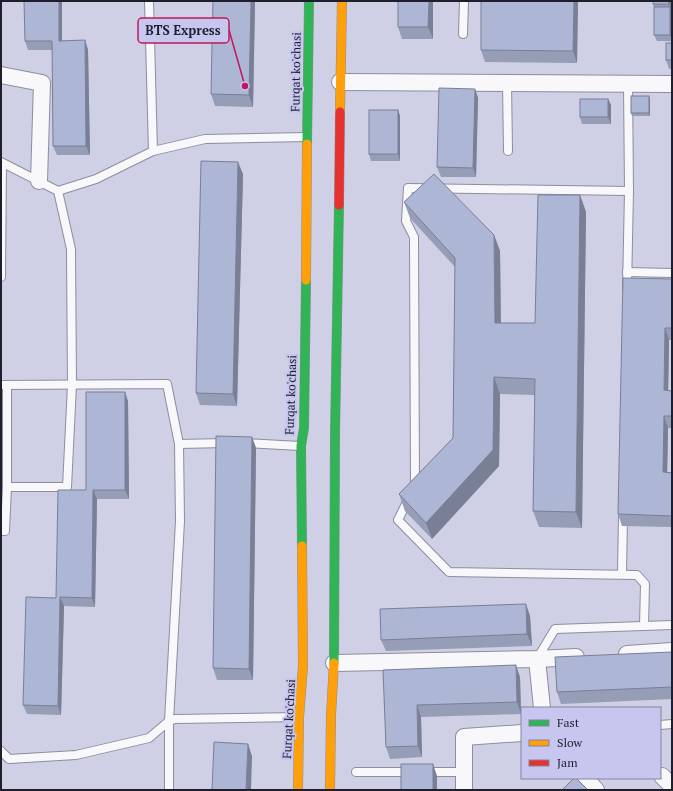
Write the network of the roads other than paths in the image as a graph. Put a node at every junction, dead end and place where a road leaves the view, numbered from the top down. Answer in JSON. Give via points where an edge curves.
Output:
{"nodes":[{"id":1,"x":149,"y":1,"type":"edge"},
{"id":2,"x":309,"y":1,"type":"edge"},
{"id":3,"x":342,"y":1,"type":"edge"},
{"id":4,"x":464,"y":1,"type":"edge"},
{"id":5,"x":463,"y":34,"type":"dead end"},
{"id":6,"x":1,"y":75,"type":"edge"},
{"id":7,"x":340,"y":82,"type":"junction"},
{"id":8,"x":507,"y":83,"type":"junction"},
{"id":9,"x":628,"y":84,"type":"junction"},
{"id":10,"x":672,"y":84,"type":"edge"},
{"id":11,"x":307,"y":137,"type":"junction"},
{"id":12,"x":154,"y":151,"type":"junction"},
{"id":13,"x":508,"y":151,"type":"dead end"},
{"id":14,"x":2,"y":162,"type":"edge"},
{"id":15,"x":39,"y":181,"type":"junction"},
{"id":16,"x":58,"y":191,"type":"junction"},
{"id":17,"x":629,"y":191,"type":"junction"},
{"id":18,"x":627,"y":272,"type":"junction"},
{"id":19,"x":672,"y":273,"type":"edge"},
{"id":20,"x":1,"y":277,"type":"edge"},
{"id":21,"x":627,"y":296,"type":"edge"},
{"id":22,"x":72,"y":384,"type":"junction"},
{"id":23,"x":4,"y":385,"type":"edge"},
{"id":24,"x":179,"y":444,"type":"junction"},
{"id":25,"x":301,"y":446,"type":"junction"},
{"id":26,"x":6,"y":487,"type":"junction"},
{"id":27,"x":623,"y":511,"type":"edge"},
{"id":28,"x":1,"y":531,"type":"edge"},
{"id":29,"x":622,"y":574,"type":"junction"},
{"id":30,"x":672,"y":625,"type":"edge"},
{"id":31,"x":644,"y":626,"type":"junction"},
{"id":32,"x":672,"y":651,"type":"edge"},
{"id":33,"x":608,"y":655,"type":"edge"},
{"id":34,"x":593,"y":656,"type":"edge"},
{"id":35,"x":537,"y":659,"type":"junction"},
{"id":36,"x":334,"y":663,"type":"junction"},
{"id":37,"x":542,"y":707,"type":"edge"},
{"id":38,"x":299,"y":717,"type":"junction"},
{"id":39,"x":169,"y":721,"type":"junction"},
{"id":40,"x":672,"y":724,"type":"edge"},
{"id":41,"x":661,"y":725,"type":"edge"},
{"id":42,"x":521,"y":733,"type":"edge"},
{"id":43,"x":1,"y":752,"type":"edge"},
{"id":44,"x":356,"y":772,"type":"dead end"},
{"id":45,"x":464,"y":772,"type":"junction"},
{"id":46,"x":585,"y":779,"type":"edge"},
{"id":47,"x":169,"y":790,"type":"edge"},
{"id":48,"x":298,"y":790,"type":"edge"},
{"id":49,"x":330,"y":790,"type":"edge"},
{"id":50,"x":464,"y":790,"type":"edge"},
{"id":51,"x":596,"y":790,"type":"edge"}],
"edges":[{"from":1,"to":12,"type":"lane"},
{"from":2,"to":11,"type":"main road","name":"Furqat ko'chasi"},
{"from":3,"to":7,"type":"main road"},
{"from":4,"to":5,"type":"lane"},
{"from":6,"to":15,"type":"street","via":[[42,83]]},
{"from":7,"to":8,"type":"street"},
{"from":7,"to":36,"type":"main road"},
{"from":8,"to":9,"type":"street"},
{"from":8,"to":13,"type":"lane"},
{"from":9,"to":10,"type":"street"},
{"from":9,"to":17,"type":"lane"},
{"from":11,"to":12,"type":"lane","via":[[205,139]]},
{"from":11,"to":25,"type":"main road","name":"Furqat ko'chasi","via":[[304,428]]},
{"from":12,"to":16,"type":"lane","via":[[96,179]]},
{"from":14,"to":15,"type":"lane"},
{"from":14,"to":20,"type":"lane"},
{"from":15,"to":16,"type":"lane"},
{"from":16,"to":22,"type":"lane","via":[[72,249]]},
{"from":17,"to":18,"type":"lane"},
{"from":17,"to":29,"type":"lane","via":[[408,188],[406,221],[414,237],[415,484],[398,520],[449,572]]},
{"from":18,"to":19,"type":"lane"},
{"from":18,"to":21,"type":"lane"},
{"from":22,"to":23,"type":"lane"},
{"from":22,"to":24,"type":"lane","via":[[167,384]]},
{"from":22,"to":26,"type":"lane","via":[[67,487]]},
{"from":23,"to":26,"type":"lane"},
{"from":24,"to":25,"type":"lane","via":[[257,443]]},
{"from":24,"to":39,"type":"lane","via":[[180,521]]},
{"from":25,"to":38,"type":"main road","name":"Furqat ko'chasi","via":[[303,666]]},
{"from":26,"to":28,"type":"lane","via":[[6,531]]},
{"from":27,"to":29,"type":"lane"},
{"from":29,"to":31,"type":"lane","via":[[637,575],[645,584]]},
{"from":30,"to":31,"type":"lane"},
{"from":31,"to":35,"type":"lane","via":[[554,629]]},
{"from":32,"to":33,"type":"street"},
{"from":34,"to":35,"type":"street"},
{"from":35,"to":36,"type":"street"},
{"from":35,"to":37,"type":"street"},
{"from":36,"to":49,"type":"main road"},
{"from":38,"to":39,"type":"lane"},
{"from":38,"to":48,"type":"main road","name":"Furqat ko'chasi"},
{"from":39,"to":43,"type":"lane","via":[[149,738],[76,755],[9,759]]},
{"from":39,"to":47,"type":"lane"},
{"from":40,"to":41,"type":"lane"},
{"from":42,"to":45,"type":"street","via":[[464,737]]},
{"from":44,"to":45,"type":"lane"},
{"from":45,"to":50,"type":"street"},
{"from":46,"to":51,"type":"street"}]}
